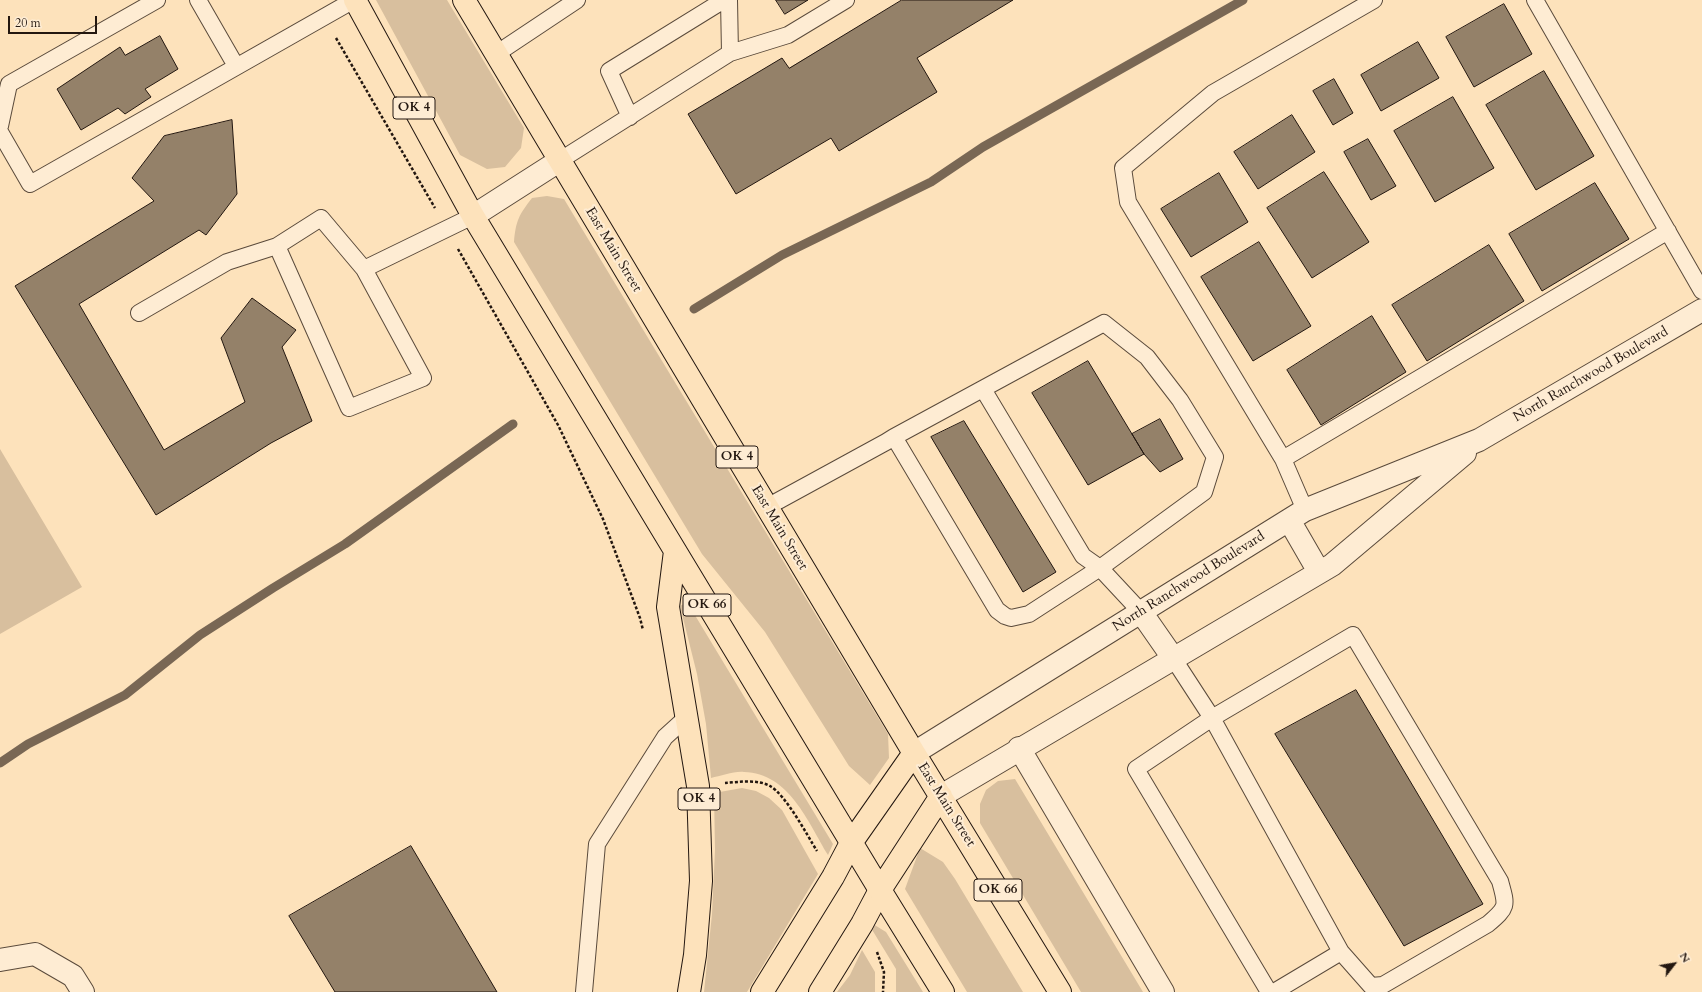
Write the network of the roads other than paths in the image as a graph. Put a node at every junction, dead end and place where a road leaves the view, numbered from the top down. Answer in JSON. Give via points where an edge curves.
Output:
{"nodes":[{"id":1,"x":157,"y":0,"type":"edge"},
{"id":2,"x":198,"y":0,"type":"edge"},
{"id":3,"x":354,"y":0,"type":"edge"},
{"id":4,"x":464,"y":0,"type":"edge"},
{"id":5,"x":577,"y":0,"type":"edge"},
{"id":6,"x":724,"y":0,"type":"edge"},
{"id":7,"x":729,"y":0,"type":"edge"},
{"id":8,"x":846,"y":0,"type":"edge"},
{"id":9,"x":1374,"y":0,"type":"edge"},
{"id":10,"x":1535,"y":0,"type":"edge"},
{"id":11,"x":730,"y":53,"type":"junction"},
{"id":12,"x":496,"y":54,"type":"junction"},
{"id":13,"x":236,"y":66,"type":"junction"},
{"id":14,"x":5,"y":84,"type":"edge"},
{"id":15,"x":630,"y":117,"type":"junction"},
{"id":16,"x":0,"y":126,"type":"edge"},
{"id":17,"x":0,"y":132,"type":"edge"},
{"id":18,"x":559,"y":161,"type":"junction"},
{"id":19,"x":473,"y":216,"type":"junction"},
{"id":20,"x":1668,"y":232,"type":"junction"},
{"id":21,"x":277,"y":246,"type":"junction"},
{"id":22,"x":364,"y":269,"type":"junction"},
{"id":23,"x":1702,"y":291,"type":"edge"},
{"id":24,"x":1702,"y":310,"type":"edge"},
{"id":25,"x":139,"y":313,"type":"dead end"},
{"id":26,"x":983,"y":389,"type":"junction"},
{"id":27,"x":894,"y":437,"type":"junction"},
{"id":28,"x":1479,"y":440,"type":"junction"},
{"id":29,"x":1283,"y":459,"type":"junction"},
{"id":30,"x":767,"y":507,"type":"junction"},
{"id":31,"x":1297,"y":515,"type":"junction"},
{"id":32,"x":674,"y":551,"type":"junction"},
{"id":33,"x":1100,"y":568,"type":"junction"},
{"id":34,"x":1319,"y":572,"type":"junction"},
{"id":35,"x":1141,"y":612,"type":"junction"},
{"id":36,"x":1173,"y":658,"type":"junction"},
{"id":37,"x":687,"y":717,"type":"junction"},
{"id":38,"x":1212,"y":718,"type":"junction"},
{"id":39,"x":1019,"y":748,"type":"junction"},
{"id":40,"x":914,"y":753,"type":"junction"},
{"id":41,"x":941,"y":796,"type":"junction"},
{"id":42,"x":851,"y":843,"type":"junction"},
{"id":43,"x":880,"y":890,"type":"junction"},
{"id":44,"x":1341,"y":952,"type":"junction"},
{"id":45,"x":0,"y":960,"type":"edge"},
{"id":46,"x":83,"y":992,"type":"edge"},
{"id":47,"x":584,"y":992,"type":"edge"},
{"id":48,"x":689,"y":992,"type":"edge"},
{"id":49,"x":762,"y":992,"type":"edge"},
{"id":50,"x":820,"y":992,"type":"edge"},
{"id":51,"x":943,"y":992,"type":"edge"},
{"id":52,"x":1060,"y":992,"type":"edge"},
{"id":53,"x":1163,"y":992,"type":"edge"},
{"id":54,"x":1269,"y":992,"type":"edge"},
{"id":55,"x":1274,"y":992,"type":"edge"}],
"edges":[{"from":1,"to":14,"type":"lane"},
{"from":2,"to":13,"type":"lane"},
{"from":3,"to":13,"type":"lane"},
{"from":3,"to":19,"type":"main road","number":"OK 4"},
{"from":4,"to":12,"type":"main road","name":"East Main Street","number":"OK 4"},
{"from":5,"to":12,"type":"lane"},
{"from":6,"to":15,"type":"lane","via":[[609,71]]},
{"from":7,"to":11,"type":"lane"},
{"from":8,"to":11,"type":"lane","via":[[788,35]]},
{"from":9,"to":29,"type":"lane","via":[[1213,93],[1123,168],[1128,202]]},
{"from":10,"to":20,"type":"lane"},
{"from":11,"to":15,"type":"lane"},
{"from":12,"to":18,"type":"main road","name":"East Main Street","number":"OK 4"},
{"from":13,"to":17,"type":"lane","via":[[30,184]]},
{"from":14,"to":16,"type":"lane"},
{"from":15,"to":18,"type":"lane"},
{"from":18,"to":19,"type":"street"},
{"from":18,"to":30,"type":"main road","name":"East Main Street","number":"OK 4"},
{"from":19,"to":22,"type":"lane"},
{"from":19,"to":32,"type":"main road","number":"OK 4"},
{"from":20,"to":23,"type":"lane"},
{"from":20,"to":29,"type":"lane"},
{"from":21,"to":22,"type":"lane","via":[[321,218]]},
{"from":21,"to":22,"type":"lane","via":[[349,408],[423,378]]},
{"from":21,"to":25,"type":"lane","via":[[227,262]]},
{"from":24,"to":28,"type":"street","name":"North Ranchwood Boulevard"},
{"from":26,"to":27,"type":"lane"},
{"from":26,"to":33,"type":"lane","via":[[1083,556]]},
{"from":26,"to":33,"type":"lane","via":[[1104,323],[1147,357],[1180,400],[1215,457],[1204,492]]},
{"from":27,"to":30,"type":"lane"},
{"from":27,"to":33,"type":"lane","via":[[997,610],[1005,616],[1018,618],[1029,614]]},
{"from":28,"to":31,"type":"street","name":"North Ranchwood Boulevard"},
{"from":28,"to":34,"type":"street","name":"North Ranchwood Boulevard","via":[[1332,565]]},
{"from":29,"to":31,"type":"lane"},
{"from":30,"to":40,"type":"main road","name":"East Main Street","number":"OK 4"},
{"from":31,"to":34,"type":"street"},
{"from":31,"to":35,"type":"street","name":"North Ranchwood Boulevard"},
{"from":32,"to":37,"type":"main road","number":"OK 4","via":[[668,607]]},
{"from":32,"to":42,"type":"main road","number":"OK 66"},
{"from":33,"to":35,"type":"lane"},
{"from":34,"to":36,"type":"street","name":"North Ranchwood Boulevard"},
{"from":35,"to":36,"type":"street"},
{"from":35,"to":40,"type":"street","name":"North Ranchwood Boulevard"},
{"from":36,"to":38,"type":"lane"},
{"from":36,"to":39,"type":"street","name":"North Ranchwood Boulevard"},
{"from":37,"to":47,"type":"lane","via":[[665,737],[597,844]]},
{"from":37,"to":48,"type":"main road","number":"OK 4","via":[[698,786],[701,880],[695,955]]},
{"from":38,"to":44,"type":"lane"},
{"from":38,"to":44,"type":"lane","via":[[1353,635],[1500,881],[1505,899],[1503,911],[1488,924],[1384,985],[1372,986]]},
{"from":38,"to":54,"type":"lane","via":[[1136,769]]},
{"from":39,"to":41,"type":"street","name":"North Ranchwood Boulevard"},
{"from":39,"to":53,"type":"street"},
{"from":40,"to":41,"type":"main road","name":"East Main Street","number":"OK 4"},
{"from":40,"to":42,"type":"main road"},
{"from":41,"to":43,"type":"main road"},
{"from":41,"to":52,"type":"main road","name":"East Main Street","number":"OK 66"},
{"from":42,"to":43,"type":"main road","number":"OK 66"},
{"from":42,"to":49,"type":"main road"},
{"from":43,"to":50,"type":"main road"},
{"from":43,"to":51,"type":"main road","number":"OK 66"},
{"from":44,"to":55,"type":"lane"},
{"from":45,"to":46,"type":"street","via":[[34,954],[72,976]]}]}
